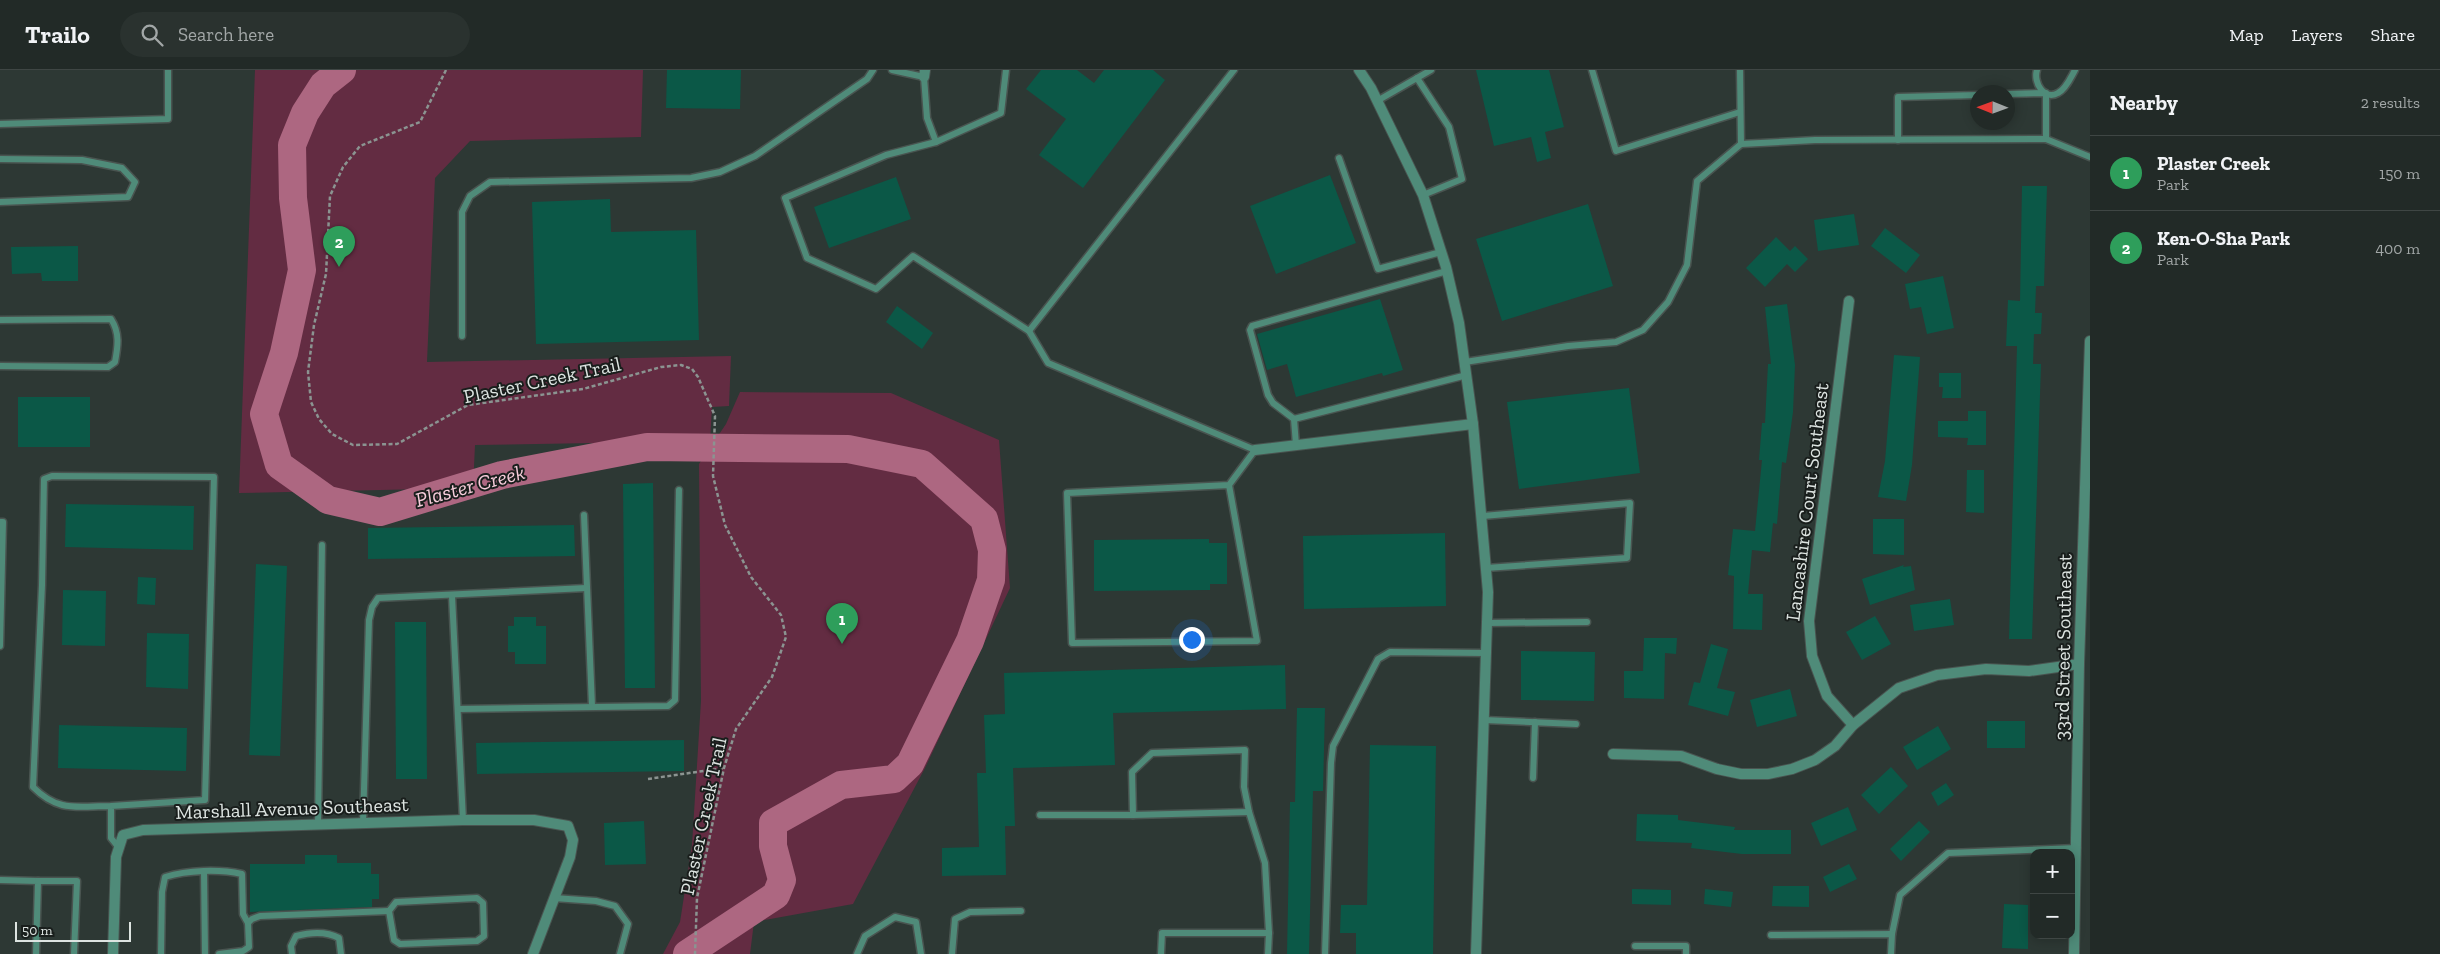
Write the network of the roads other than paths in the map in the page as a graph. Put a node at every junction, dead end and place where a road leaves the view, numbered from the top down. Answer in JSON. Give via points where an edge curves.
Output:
{"nodes":[{"id":1,"x":168,"y":70,"type":"edge"},
{"id":2,"x":873,"y":70,"type":"edge"},
{"id":3,"x":892,"y":70,"type":"edge"},
{"id":4,"x":1006,"y":70,"type":"edge"},
{"id":5,"x":1234,"y":70,"type":"edge"},
{"id":6,"x":1358,"y":70,"type":"edge"},
{"id":7,"x":1431,"y":70,"type":"edge"},
{"id":8,"x":1592,"y":70,"type":"edge"},
{"id":9,"x":1740,"y":70,"type":"edge"},
{"id":10,"x":2037,"y":70,"type":"edge"},
{"id":11,"x":2075,"y":70,"type":"edge"},
{"id":12,"x":925,"y":73,"type":"edge"},
{"id":13,"x":1417,"y":78,"type":"junction"},
{"id":14,"x":2046,"y":93,"type":"junction"},
{"id":15,"x":2015,"y":94,"type":"edge"},
{"id":16,"x":1970,"y":95,"type":"edge"},
{"id":17,"x":1377,"y":102,"type":"junction"},
{"id":18,"x":1740,"y":112,"type":"junction"},
{"id":19,"x":0,"y":124,"type":"edge"},
{"id":20,"x":2046,"y":139,"type":"junction"},
{"id":21,"x":1898,"y":140,"type":"junction"},
{"id":22,"x":936,"y":142,"type":"junction"},
{"id":23,"x":1741,"y":144,"type":"junction"},
{"id":24,"x":2090,"y":157,"type":"edge"},
{"id":25,"x":1338,"y":158,"type":"dead end"},
{"id":26,"x":0,"y":159,"type":"edge"},
{"id":27,"x":1422,"y":195,"type":"junction"},
{"id":28,"x":0,"y":202,"type":"edge"},
{"id":29,"x":1441,"y":252,"type":"junction"},
{"id":30,"x":1447,"y":271,"type":"junction"},
{"id":31,"x":1849,"y":301,"type":"dead end"},
{"id":32,"x":0,"y":320,"type":"edge"},
{"id":33,"x":1029,"y":331,"type":"junction"},
{"id":34,"x":462,"y":336,"type":"dead end"},
{"id":35,"x":2090,"y":341,"type":"edge"},
{"id":36,"x":1465,"y":362,"type":"junction"},
{"id":37,"x":0,"y":366,"type":"edge"},
{"id":38,"x":1466,"y":375,"type":"junction"},
{"id":39,"x":1294,"y":419,"type":"junction"},
{"id":40,"x":1473,"y":424,"type":"junction"},
{"id":41,"x":1296,"y":445,"type":"junction"},
{"id":42,"x":1255,"y":450,"type":"junction"},
{"id":43,"x":1229,"y":485,"type":"junction"},
{"id":44,"x":679,"y":490,"type":"dead end"},
{"id":45,"x":584,"y":515,"type":"dead end"},
{"id":46,"x":1483,"y":516,"type":"junction"},
{"id":47,"x":0,"y":522,"type":"edge"},
{"id":48,"x":322,"y":545,"type":"dead end"},
{"id":49,"x":1486,"y":568,"type":"junction"},
{"id":50,"x":586,"y":588,"type":"junction"},
{"id":51,"x":452,"y":596,"type":"junction"},
{"id":52,"x":1587,"y":622,"type":"dead end"},
{"id":53,"x":1487,"y":623,"type":"junction"},
{"id":54,"x":0,"y":646,"type":"edge"},
{"id":55,"x":1486,"y":653,"type":"junction"},
{"id":56,"x":2079,"y":664,"type":"junction"},
{"id":57,"x":592,"y":706,"type":"junction"},
{"id":58,"x":459,"y":710,"type":"junction"},
{"id":59,"x":1484,"y":720,"type":"junction"},
{"id":60,"x":1535,"y":722,"type":"junction"},
{"id":61,"x":1576,"y":724,"type":"dead end"},
{"id":62,"x":1853,"y":725,"type":"junction"},
{"id":63,"x":1613,"y":754,"type":"dead end"},
{"id":64,"x":1533,"y":778,"type":"dead end"},
{"id":65,"x":111,"y":806,"type":"junction"},
{"id":66,"x":1249,"y":812,"type":"junction"},
{"id":67,"x":1133,"y":815,"type":"junction"},
{"id":68,"x":1040,"y":816,"type":"dead end"},
{"id":69,"x":463,"y":820,"type":"junction"},
{"id":70,"x":363,"y":823,"type":"junction"},
{"id":71,"x":318,"y":824,"type":"junction"},
{"id":72,"x":119,"y":848,"type":"junction"},
{"id":73,"x":2077,"y":848,"type":"junction"},
{"id":74,"x":204,"y":872,"type":"junction"},
{"id":75,"x":0,"y":880,"type":"edge"},
{"id":76,"x":38,"y":881,"type":"junction"},
{"id":77,"x":554,"y":898,"type":"junction"},
{"id":78,"x":1021,"y":911,"type":"dead end"},
{"id":79,"x":389,"y":912,"type":"junction"},
{"id":80,"x":248,"y":923,"type":"junction"},
{"id":81,"x":1269,"y":933,"type":"junction"},
{"id":82,"x":1892,"y":934,"type":"junction"},
{"id":83,"x":1771,"y":935,"type":"dead end"},
{"id":84,"x":1635,"y":946,"type":"dead end"},
{"id":85,"x":36,"y":954,"type":"edge"},
{"id":86,"x":74,"y":954,"type":"edge"},
{"id":87,"x":113,"y":954,"type":"edge"},
{"id":88,"x":161,"y":954,"type":"edge"},
{"id":89,"x":205,"y":954,"type":"edge"},
{"id":90,"x":219,"y":954,"type":"edge"},
{"id":91,"x":292,"y":954,"type":"edge"},
{"id":92,"x":341,"y":954,"type":"edge"},
{"id":93,"x":533,"y":954,"type":"edge"},
{"id":94,"x":620,"y":954,"type":"edge"},
{"id":95,"x":857,"y":954,"type":"edge"},
{"id":96,"x":921,"y":954,"type":"edge"},
{"id":97,"x":952,"y":954,"type":"edge"},
{"id":98,"x":1161,"y":954,"type":"edge"},
{"id":99,"x":1268,"y":954,"type":"edge"},
{"id":100,"x":1325,"y":954,"type":"edge"},
{"id":101,"x":1476,"y":954,"type":"edge"},
{"id":102,"x":1686,"y":954,"type":"edge"},
{"id":103,"x":1891,"y":954,"type":"edge"},
{"id":104,"x":2074,"y":954,"type":"edge"}],
"edges":[{"from":1,"to":19,"type":"lane","via":[[168,119]]},
{"from":2,"to":34,"type":"lane","via":[[867,79],[755,156],[720,172],[691,178],[490,182],[470,196],[462,212]]},
{"from":3,"to":12,"type":"lane"},
{"from":4,"to":22,"type":"lane","via":[[1001,113]]},
{"from":5,"to":33,"type":"lane"},
{"from":6,"to":17,"type":"street"},
{"from":7,"to":13,"type":"lane"},
{"from":8,"to":18,"type":"lane","via":[[1616,151]]},
{"from":9,"to":18,"type":"lane"},
{"from":10,"to":14,"type":"lane","via":[[2036,82]]},
{"from":11,"to":14,"type":"lane","via":[[2061,91]]},
{"from":12,"to":22,"type":"lane","via":[[927,118]]},
{"from":13,"to":17,"type":"lane"},
{"from":13,"to":27,"type":"lane","via":[[1449,127],[1462,179]]},
{"from":14,"to":15,"type":"lane"},
{"from":14,"to":20,"type":"lane"},
{"from":16,"to":21,"type":"lane","via":[[1898,97]]},
{"from":17,"to":27,"type":"street"},
{"from":18,"to":23,"type":"lane"},
{"from":20,"to":21,"type":"lane"},
{"from":20,"to":24,"type":"lane"},
{"from":21,"to":23,"type":"lane"},
{"from":22,"to":33,"type":"lane","via":[[886,155],[785,198],[807,258],[876,289],[913,256]]},
{"from":23,"to":36,"type":"lane","via":[[1697,181],[1687,265],[1668,302],[1643,330],[1616,342]]},
{"from":25,"to":29,"type":"lane","via":[[1378,269]]},
{"from":26,"to":28,"type":"lane","via":[[82,160],[122,168],[135,182],[128,198]]},
{"from":27,"to":29,"type":"street"},
{"from":29,"to":30,"type":"street"},
{"from":30,"to":36,"type":"street"},
{"from":30,"to":39,"type":"lane","via":[[1252,326],[1250,330],[1268,395]]},
{"from":31,"to":62,"type":"street","name":"Lancashire Court Southeast","via":[[1809,621],[1812,656],[1827,696]]},
{"from":32,"to":37,"type":"lane","via":[[111,319],[117,328],[118,342],[115,362],[108,367]]},
{"from":33,"to":42,"type":"lane","via":[[1048,363]]},
{"from":35,"to":56,"type":"street","name":"33rd Street Southeast"},
{"from":36,"to":38,"type":"street"},
{"from":38,"to":39,"type":"lane"},
{"from":38,"to":40,"type":"street"},
{"from":39,"to":41,"type":"lane"},
{"from":40,"to":41,"type":"street"},
{"from":40,"to":46,"type":"street"},
{"from":41,"to":42,"type":"street"},
{"from":42,"to":43,"type":"lane"},
{"from":43,"to":43,"type":"lane","via":[[1257,641],[1072,643],[1067,493]]},
{"from":44,"to":57,"type":"lane","via":[[675,700],[668,706]]},
{"from":45,"to":50,"type":"lane"},
{"from":46,"to":49,"type":"street"},
{"from":46,"to":49,"type":"lane","via":[[1630,503],[1627,558]]},
{"from":47,"to":54,"type":"lane","via":[[3,522]]},
{"from":48,"to":71,"type":"lane"},
{"from":49,"to":53,"type":"street"},
{"from":50,"to":51,"type":"lane"},
{"from":50,"to":57,"type":"lane"},
{"from":51,"to":58,"type":"lane"},
{"from":51,"to":70,"type":"lane","via":[[378,598],[372,607],[368,620]]},
{"from":52,"to":53,"type":"lane"},
{"from":53,"to":55,"type":"street"},
{"from":55,"to":59,"type":"street"},
{"from":55,"to":100,"type":"lane","via":[[1390,652],[1378,659],[1334,746]]},
{"from":56,"to":62,"type":"street","via":[[2029,671],[1986,670],[1937,675],[1899,688]]},
{"from":56,"to":73,"type":"street","name":"33rd Street Southeast"},
{"from":57,"to":58,"type":"lane"},
{"from":58,"to":69,"type":"lane"},
{"from":59,"to":60,"type":"lane"},
{"from":59,"to":101,"type":"street"},
{"from":60,"to":61,"type":"lane"},
{"from":60,"to":64,"type":"lane"},
{"from":62,"to":63,"type":"street","via":[[1835,746],[1815,760],[1768,774],[1741,774],[1682,756]]},
{"from":65,"to":65,"type":"lane","via":[[205,800],[214,477],[52,476],[44,479],[33,787],[58,806]]},
{"from":65,"to":72,"type":"lane","via":[[111,838]]},
{"from":66,"to":67,"type":"lane"},
{"from":66,"to":67,"type":"lane","via":[[1244,787],[1245,750],[1152,753],[1132,772]]},
{"from":66,"to":81,"type":"lane","via":[[1265,863]]},
{"from":67,"to":68,"type":"lane"},
{"from":69,"to":70,"type":"street","name":"Marshall Avenue Southeast"},
{"from":69,"to":77,"type":"street","name":"Marshall Avenue Southeast","via":[[534,820],[568,826],[573,840],[570,857]]},
{"from":70,"to":71,"type":"street","name":"Marshall Avenue Southeast"},
{"from":71,"to":72,"type":"street","name":"Marshall Avenue Southeast","via":[[143,830],[124,835]]},
{"from":72,"to":87,"type":"street"},
{"from":73,"to":82,"type":"lane","via":[[1948,853],[1900,895]]},
{"from":73,"to":104,"type":"street","name":"33rd Street Southeast"},
{"from":74,"to":80,"type":"lane","via":[[242,874],[243,914]]},
{"from":74,"to":88,"type":"lane","via":[[165,877]]},
{"from":74,"to":89,"type":"lane"},
{"from":75,"to":76,"type":"lane"},
{"from":76,"to":85,"type":"lane"},
{"from":76,"to":86,"type":"lane","via":[[77,881]]},
{"from":77,"to":93,"type":"street"},
{"from":77,"to":94,"type":"lane","via":[[615,906],[628,924]]},
{"from":78,"to":97,"type":"lane","via":[[970,912],[955,919]]},
{"from":79,"to":79,"type":"lane","via":[[394,940],[400,944],[477,941],[484,936],[483,903],[477,898],[396,902]]},
{"from":79,"to":80,"type":"lane","via":[[260,916]]},
{"from":80,"to":90,"type":"lane","via":[[249,947],[243,951]]},
{"from":81,"to":98,"type":"lane","via":[[1162,932]]},
{"from":81,"to":99,"type":"lane"},
{"from":82,"to":83,"type":"lane"},
{"from":82,"to":103,"type":"lane"},
{"from":84,"to":102,"type":"lane","via":[[1686,946]]},
{"from":91,"to":92,"type":"lane","via":[[291,946],[296,936],[330,933],[339,938]]},
{"from":95,"to":96,"type":"lane","via":[[865,936],[894,917],[916,922]]}]}
